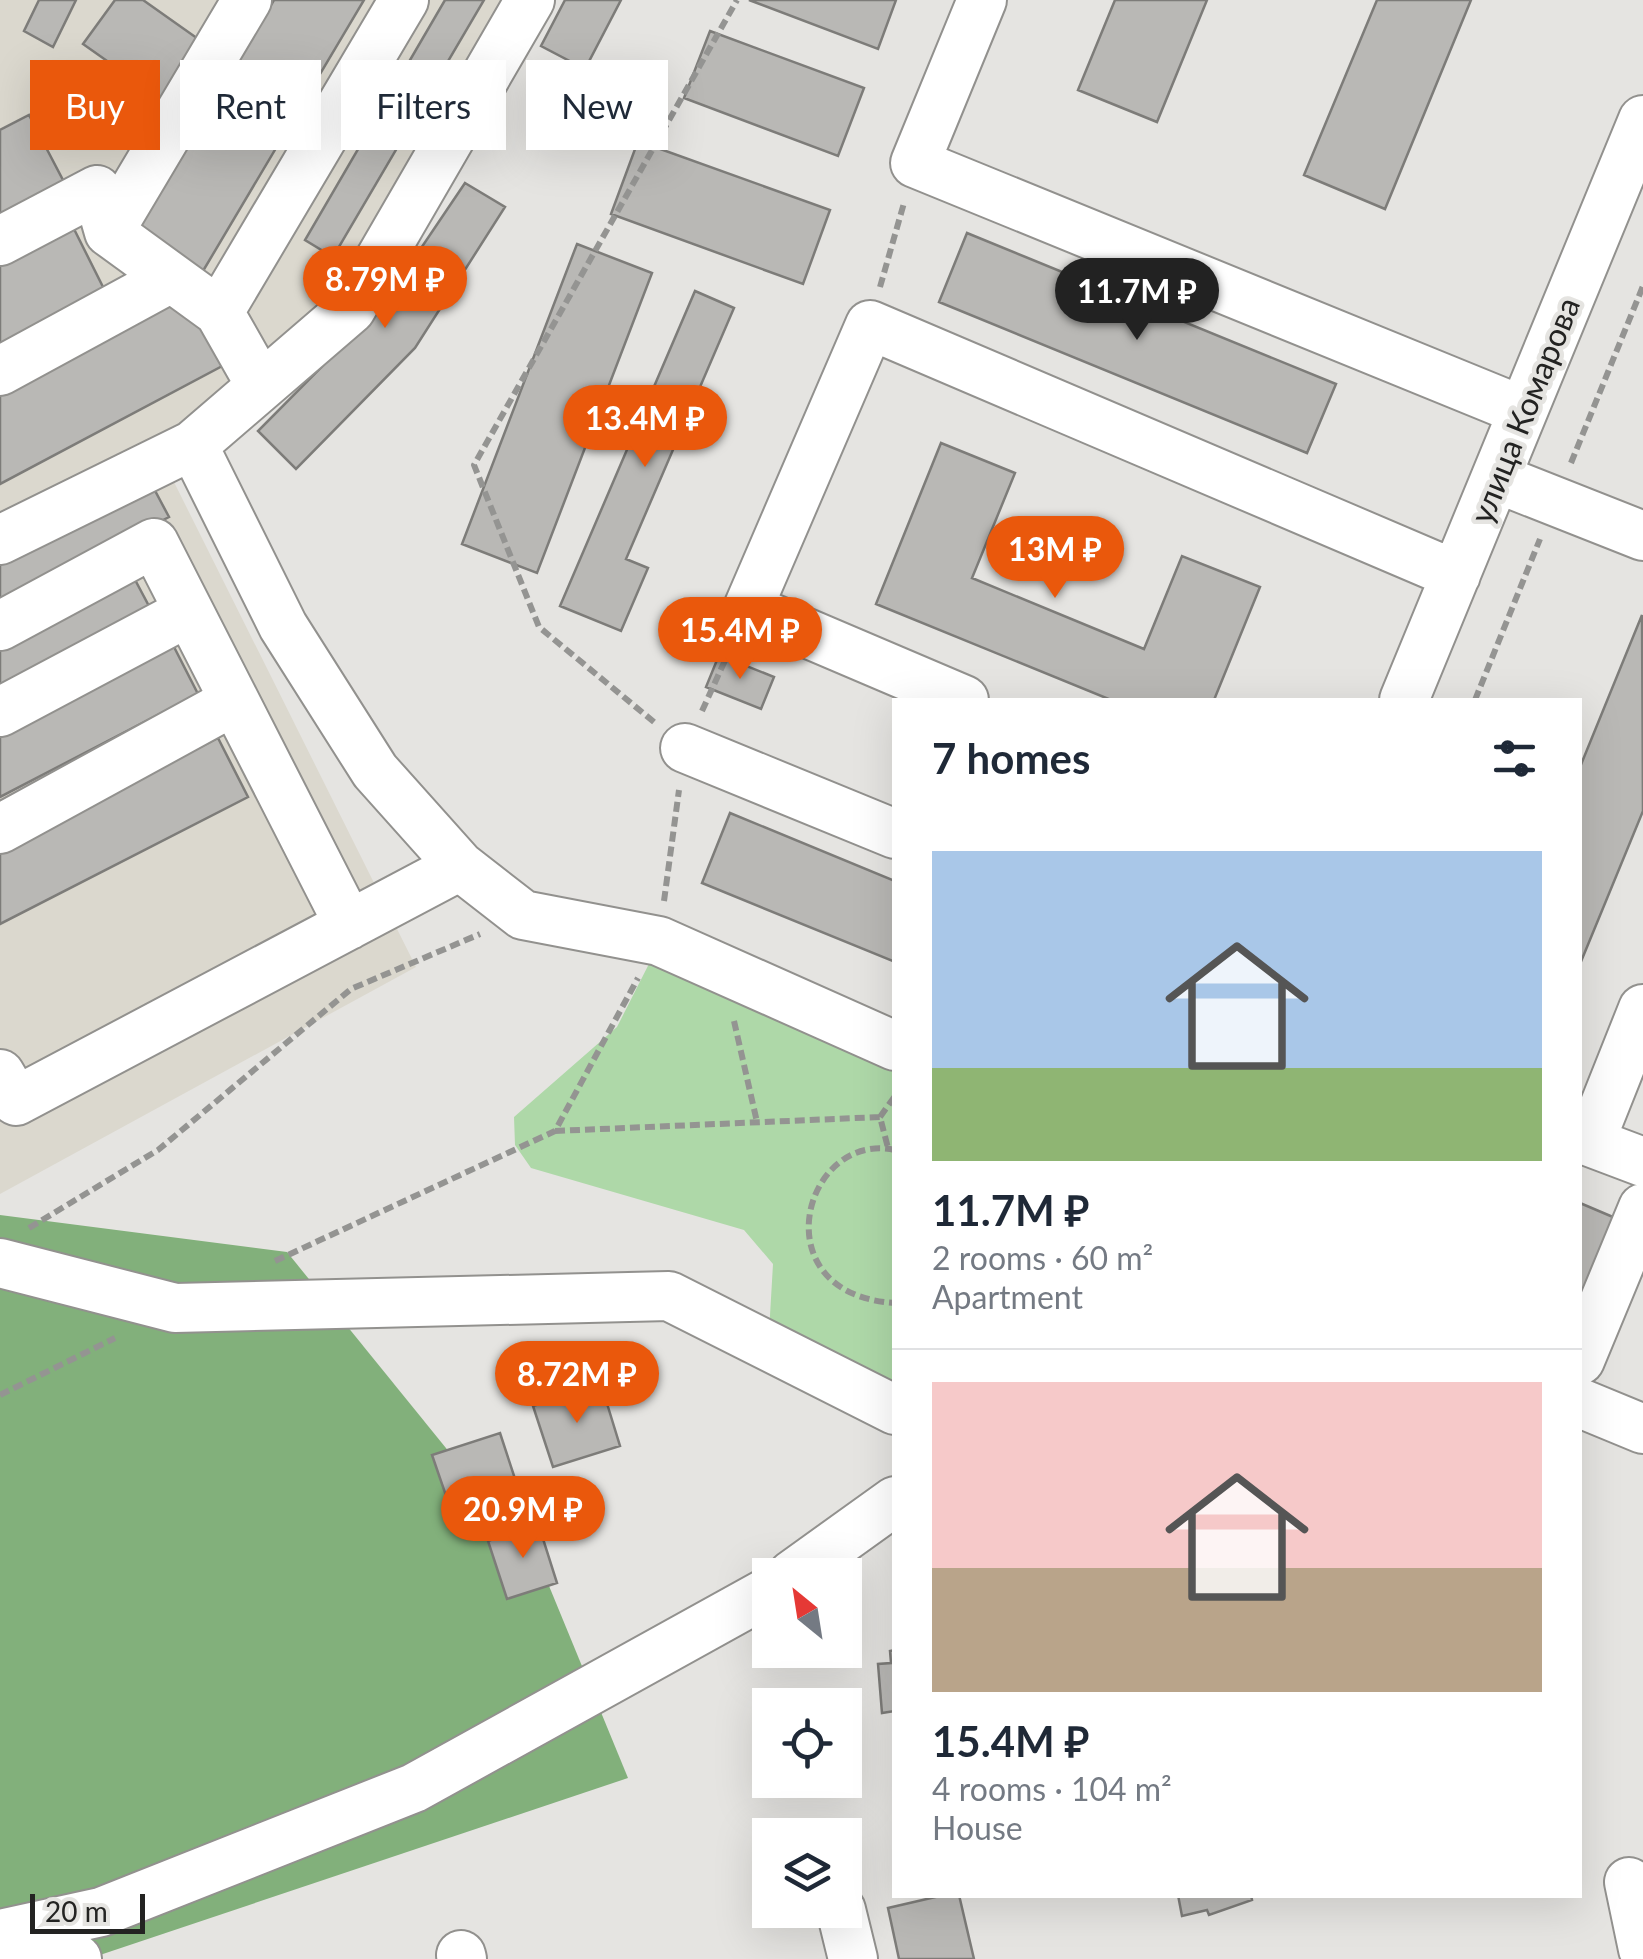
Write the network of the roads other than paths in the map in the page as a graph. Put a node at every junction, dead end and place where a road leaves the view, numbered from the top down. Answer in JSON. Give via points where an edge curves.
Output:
{"nodes":[{"id":1,"x":246,"y":0,"type":"edge"},
{"id":2,"x":404,"y":0,"type":"edge"},
{"id":3,"x":530,"y":0,"type":"edge"},
{"id":4,"x":982,"y":0,"type":"edge"},
{"id":5,"x":1643,"y":120,"type":"edge"},
{"id":6,"x":109,"y":232,"type":"junction"},
{"id":7,"x":0,"y":241,"type":"edge"},
{"id":8,"x":172,"y":278,"type":"junction"},
{"id":9,"x":219,"y":312,"type":"junction"},
{"id":10,"x":0,"y":371,"type":"edge"},
{"id":11,"x":261,"y":386,"type":"junction"},
{"id":12,"x":1523,"y":411,"type":"junction"},
{"id":13,"x":192,"y":445,"type":"junction"},
{"id":14,"x":1496,"y":478,"type":"junction"},
{"id":15,"x":1643,"y":536,"type":"edge"},
{"id":16,"x":0,"y":540,"type":"edge"},
{"id":17,"x":1456,"y":575,"type":"junction"},
{"id":18,"x":188,"y":612,"type":"junction"},
{"id":19,"x":0,"y":626,"type":"edge"},
{"id":20,"x":959,"y":698,"type":"edge"},
{"id":21,"x":1405,"y":698,"type":"edge"},
{"id":22,"x":234,"y":701,"type":"junction"},
{"id":23,"x":0,"y":712,"type":"edge"},
{"id":24,"x":685,"y":748,"type":"road end"},
{"id":25,"x":0,"y":828,"type":"edge"},
{"id":26,"x":892,"y":833,"type":"edge"},
{"id":27,"x":460,"y":866,"type":"junction"},
{"id":28,"x":349,"y":925,"type":"junction"},
{"id":29,"x":1643,"y":1009,"type":"edge"},
{"id":30,"x":892,"y":1045,"type":"edge"},
{"id":31,"x":0,"y":1074,"type":"edge"},
{"id":32,"x":1643,"y":1162,"type":"edge"},
{"id":33,"x":1643,"y":1208,"type":"edge"},
{"id":34,"x":8,"y":1249,"type":"edge"},
{"id":35,"x":1582,"y":1355,"type":"edge"},
{"id":36,"x":1582,"y":1405,"type":"edge"},
{"id":37,"x":892,"y":1408,"type":"edge"},
{"id":38,"x":1643,"y":1429,"type":"edge"},
{"id":39,"x":892,"y":1503,"type":"edge"},
{"id":40,"x":816,"y":1558,"type":"edge"},
{"id":41,"x":752,"y":1601,"type":"edge"},
{"id":42,"x":1629,"y":1882,"type":"dead end"},
{"id":43,"x":846,"y":1928,"type":"edge"},
{"id":44,"x":0,"y":1938,"type":"edge"},
{"id":45,"x":1643,"y":1949,"type":"edge"},
{"id":46,"x":77,"y":1958,"type":"edge"},
{"id":47,"x":853,"y":1959,"type":"edge"}],
"edges":[{"from":1,"to":6,"type":"street"},
{"from":2,"to":9,"type":"street"},
{"from":3,"to":11,"type":"street","via":[[351,309]]},
{"from":4,"to":12,"type":"street","via":[[916,163]]},
{"from":5,"to":12,"type":"street","name":"улица Комарова"},
{"from":6,"to":7,"type":"street","via":[[97,190]]},
{"from":6,"to":8,"type":"street"},
{"from":8,"to":9,"type":"street"},
{"from":8,"to":10,"type":"street"},
{"from":9,"to":11,"type":"street"},
{"from":11,"to":13,"type":"street"},
{"from":12,"to":14,"type":"street","name":"улица Комарова"},
{"from":13,"to":16,"type":"street"},
{"from":13,"to":27,"type":"street","via":[[282,626],[376,771]]},
{"from":14,"to":15,"type":"street"},
{"from":14,"to":17,"type":"street","name":"улица Комарова"},
{"from":17,"to":20,"type":"street","via":[[870,325],[748,608]]},
{"from":17,"to":21,"type":"street","name":"улица Комарова"},
{"from":18,"to":19,"type":"street","via":[[154,544]]},
{"from":18,"to":22,"type":"street"},
{"from":18,"to":23,"type":"street"},
{"from":22,"to":25,"type":"street"},
{"from":22,"to":28,"type":"street"},
{"from":24,"to":26,"type":"street"},
{"from":27,"to":28,"type":"street"},
{"from":27,"to":30,"type":"street","via":[[522,916],[659,940]]},
{"from":28,"to":31,"type":"street","via":[[16,1101]]},
{"from":29,"to":32,"type":"street","via":[[1590,1142]]},
{"from":33,"to":35,"type":"street"},
{"from":34,"to":37,"type":"street","via":[[174,1308],[669,1296]]},
{"from":36,"to":38,"type":"street"},
{"from":39,"to":40,"type":"street"},
{"from":41,"to":44,"type":"street","via":[[414,1788],[102,1912]]},
{"from":42,"to":45,"type":"street"},
{"from":43,"to":47,"type":"street"},
{"from":44,"to":46,"type":"street"}]}
